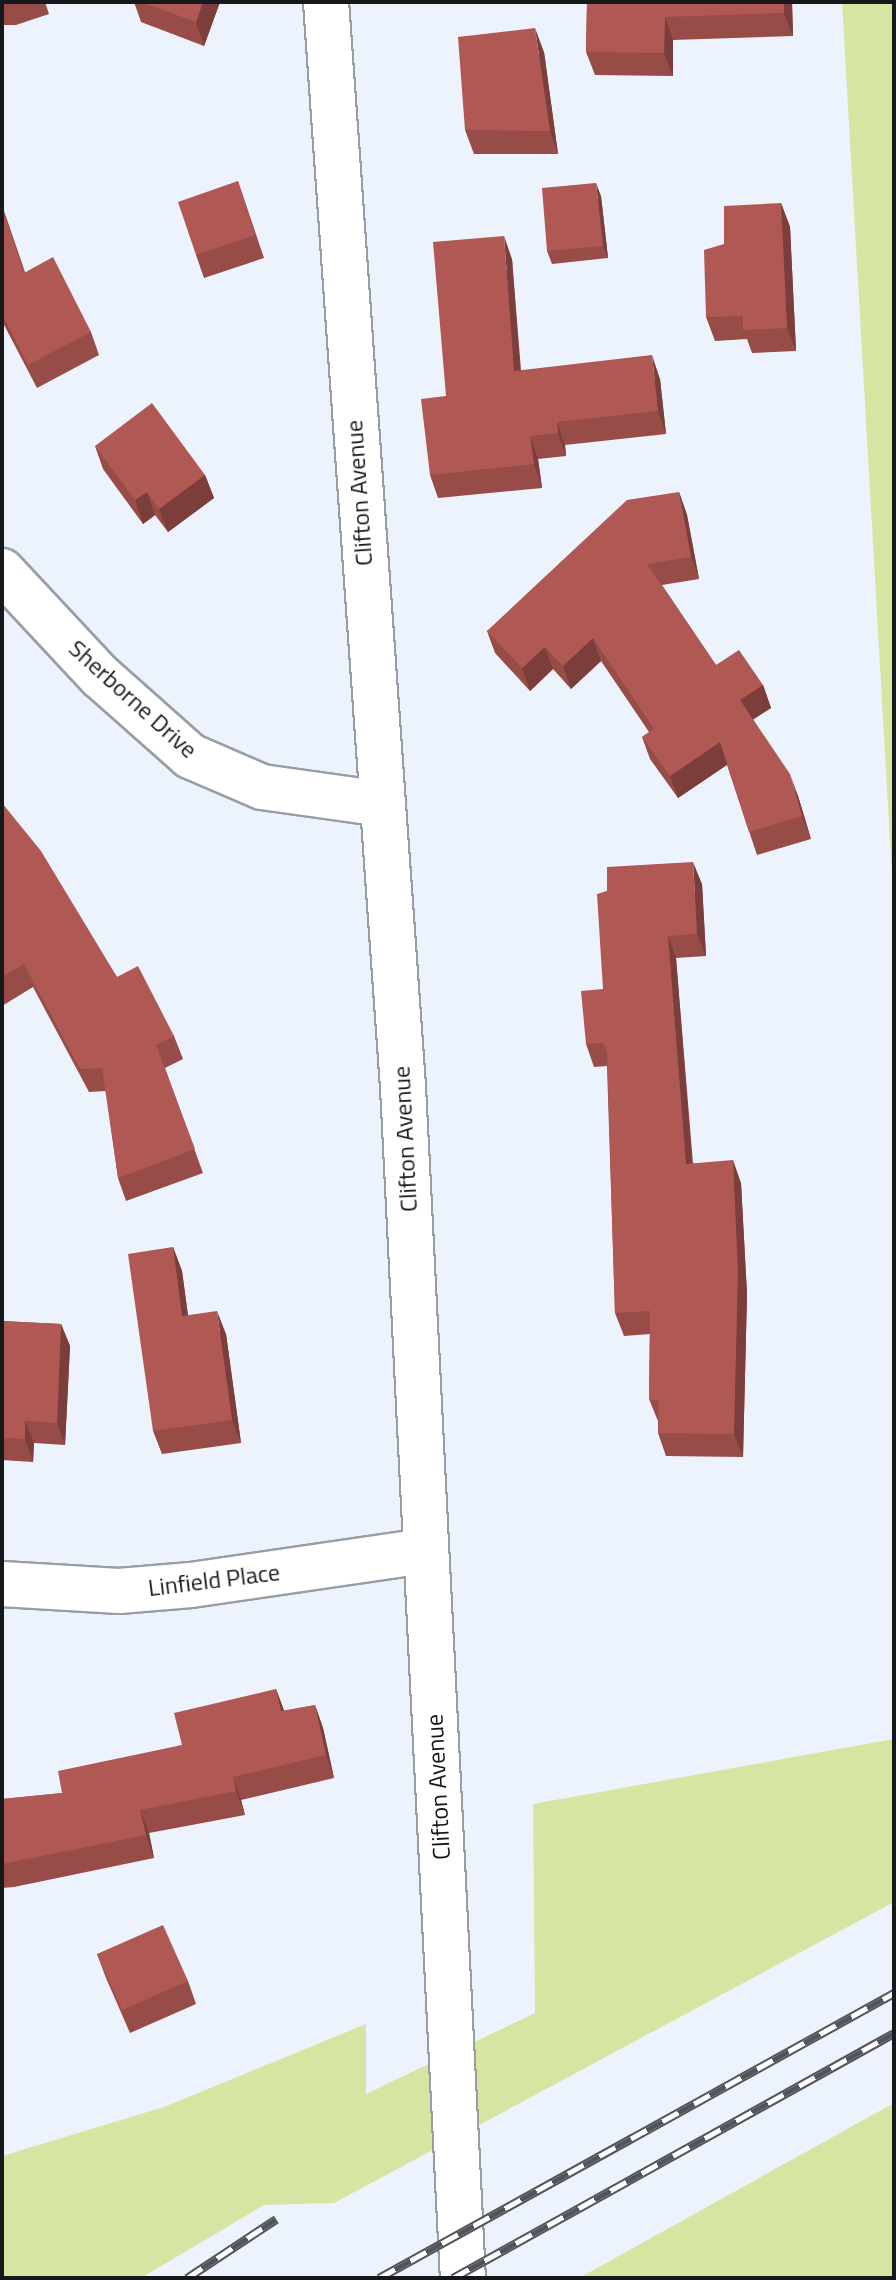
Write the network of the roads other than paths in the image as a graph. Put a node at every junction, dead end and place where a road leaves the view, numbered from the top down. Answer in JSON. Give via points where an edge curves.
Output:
{"nodes":[{"id":1,"x":326,"y":2,"type":"edge"},
{"id":2,"x":2,"y":571,"type":"edge"},
{"id":3,"x":383,"y":804,"type":"junction"},
{"id":4,"x":425,"y":1551,"type":"junction"},
{"id":5,"x":2,"y":1584,"type":"edge"},
{"id":6,"x":463,"y":2278,"type":"edge"}],
"edges":[{"from":1,"to":3,"type":"street","name":"Clifton Avenue"},
{"from":2,"to":3,"type":"street","name":"Sherborne Drive","via":[[100,676],[190,756],[262,787]]},
{"from":3,"to":4,"type":"street","name":"Clifton Avenue","via":[[403,1087]]},
{"from":4,"to":5,"type":"street","name":"Linfield Place","via":[[119,1591]]},
{"from":4,"to":6,"type":"street","name":"Clifton Avenue"}]}
